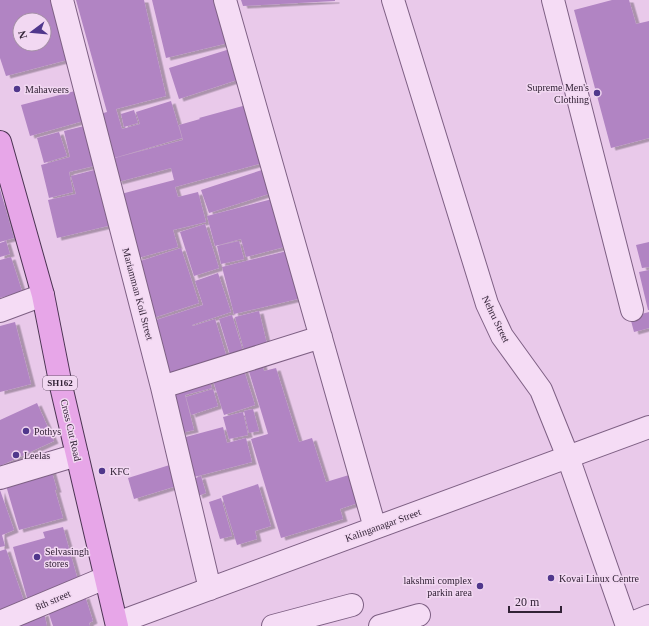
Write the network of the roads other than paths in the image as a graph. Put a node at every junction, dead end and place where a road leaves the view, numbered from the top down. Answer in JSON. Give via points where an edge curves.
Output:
{"nodes":[{"id":1,"x":62,"y":0,"type":"edge"},
{"id":2,"x":224,"y":0,"type":"edge"},
{"id":3,"x":393,"y":0,"type":"edge"},
{"id":4,"x":553,"y":0,"type":"edge"},
{"id":5,"x":0,"y":142,"type":"edge"},
{"id":6,"x":43,"y":295,"type":"junction"},
{"id":7,"x":632,"y":310,"type":"dead end"},
{"id":8,"x":0,"y":311,"type":"edge"},
{"id":9,"x":321,"y":337,"type":"junction"},
{"id":10,"x":162,"y":387,"type":"junction"},
{"id":11,"x":649,"y":427,"type":"edge"},
{"id":12,"x":77,"y":455,"type":"junction"},
{"id":13,"x":568,"y":457,"type":"junction"},
{"id":14,"x":0,"y":478,"type":"edge"},
{"id":15,"x":375,"y":528,"type":"junction"},
{"id":16,"x":105,"y":578,"type":"junction"},
{"id":17,"x":210,"y":589,"type":"junction"},
{"id":18,"x":352,"y":606,"type":"dead end"},
{"id":19,"x":420,"y":615,"type":"dead end"},
{"id":20,"x":649,"y":616,"type":"edge"},
{"id":21,"x":0,"y":622,"type":"edge"},
{"id":22,"x":117,"y":625,"type":"edge"},
{"id":23,"x":273,"y":626,"type":"edge"},
{"id":24,"x":380,"y":626,"type":"edge"},
{"id":25,"x":627,"y":626,"type":"edge"}],
"edges":[{"from":1,"to":10,"type":"street","name":"Mariamman Koil Street"},
{"from":2,"to":9,"type":"street"},
{"from":3,"to":13,"type":"street","name":"Nehru Street","via":[[486,304],[502,336],[541,390]]},
{"from":4,"to":7,"type":"street"},
{"from":5,"to":6,"type":"main road","name":"Cross Cut Road","number":"SH162"},
{"from":6,"to":8,"type":"street"},
{"from":6,"to":12,"type":"main road","name":"Cross Cut Road","number":"SH162"},
{"from":9,"to":10,"type":"street"},
{"from":9,"to":15,"type":"street"},
{"from":10,"to":17,"type":"street","name":"Mariamman Koil Street"},
{"from":11,"to":13,"type":"street","name":"Kalinganagar Street"},
{"from":12,"to":14,"type":"street"},
{"from":12,"to":16,"type":"main road","name":"Cross Cut Road","number":"SH162"},
{"from":13,"to":15,"type":"street","name":"Kalinganagar Street"},
{"from":13,"to":25,"type":"street","name":"Nehru Street"},
{"from":15,"to":17,"type":"street","name":"Kalinganagar Street"},
{"from":16,"to":21,"type":"street","name":"8th street"},
{"from":16,"to":22,"type":"main road","name":"Cross Cut Road","number":"SH162"},
{"from":17,"to":22,"type":"street","name":"Kalinganagar Street"},
{"from":18,"to":23,"type":"street"},
{"from":19,"to":24,"type":"street"},
{"from":20,"to":25,"type":"street"}]}
